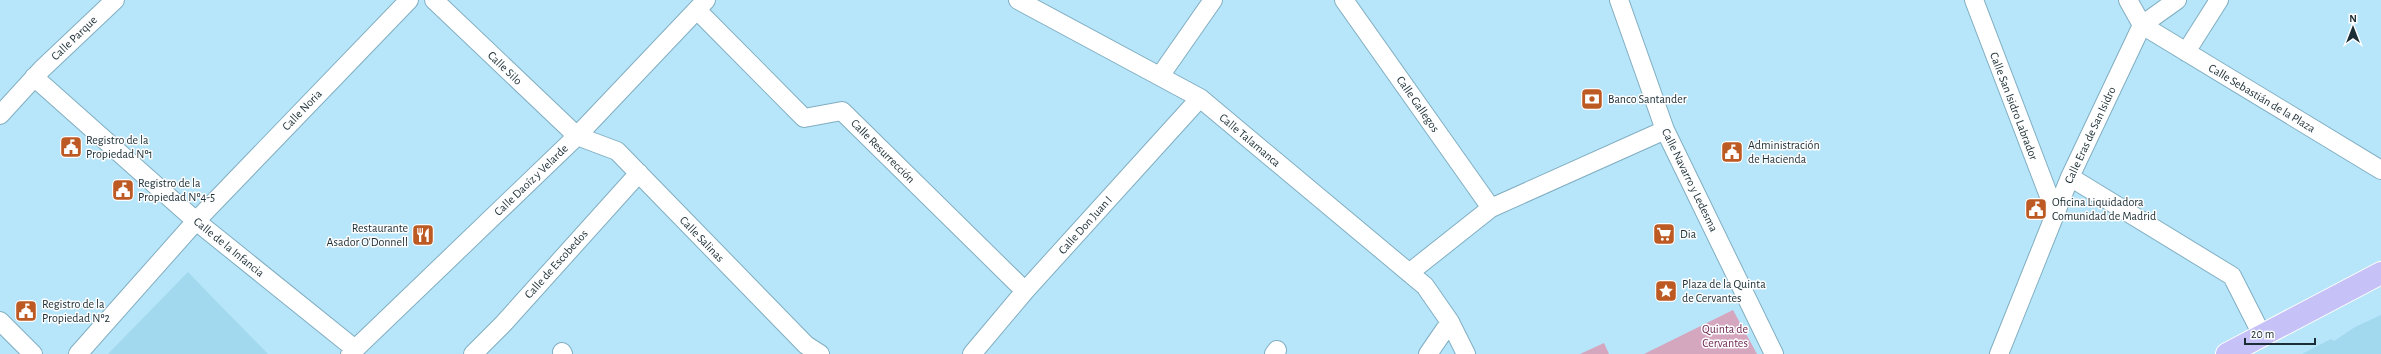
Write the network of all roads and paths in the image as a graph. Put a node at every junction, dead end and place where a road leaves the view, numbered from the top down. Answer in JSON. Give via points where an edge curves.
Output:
{"nodes":[{"id":1,"x":115,"y":0,"type":"edge"},
{"id":2,"x":409,"y":0,"type":"edge"},
{"id":3,"x":434,"y":0,"type":"edge"},
{"id":4,"x":1018,"y":0,"type":"edge"},
{"id":5,"x":1213,"y":0,"type":"edge"},
{"id":6,"x":1344,"y":0,"type":"edge"},
{"id":7,"x":1619,"y":0,"type":"edge"},
{"id":8,"x":1974,"y":0,"type":"edge"},
{"id":9,"x":2128,"y":0,"type":"edge"},
{"id":10,"x":2177,"y":0,"type":"edge"},
{"id":11,"x":2220,"y":0,"type":"edge"},
{"id":12,"x":702,"y":5,"type":"edge"},
{"id":13,"x":2142,"y":25,"type":"junction"},
{"id":14,"x":2186,"y":52,"type":"junction"},
{"id":15,"x":1160,"y":76,"type":"junction"},
{"id":16,"x":34,"y":77,"type":"junction"},
{"id":17,"x":1200,"y":98,"type":"junction"},
{"id":18,"x":0,"y":115,"type":"edge"},
{"id":19,"x":1665,"y":130,"type":"junction"},
{"id":20,"x":577,"y":136,"type":"junction"},
{"id":21,"x":2381,"y":170,"type":"edge"},
{"id":22,"x":638,"y":173,"type":"junction"},
{"id":23,"x":2070,"y":177,"type":"junction"},
{"id":24,"x":1491,"y":208,"type":"junction"},
{"id":25,"x":2055,"y":212,"type":"junction"},
{"id":26,"x":196,"y":221,"type":"junction"},
{"id":27,"x":1409,"y":273,"type":"junction"},
{"id":28,"x":2381,"y":273,"type":"edge"},
{"id":29,"x":1025,"y":291,"type":"junction"},
{"id":30,"x":0,"y":321,"type":"edge"},
{"id":31,"x":1450,"y":322,"type":"junction"},
{"id":32,"x":2262,"y":335,"type":"junction"},
{"id":33,"x":353,"y":352,"type":"edge"},
{"id":34,"x":32,"y":354,"type":"edge"},
{"id":35,"x":78,"y":354,"type":"edge"},
{"id":36,"x":473,"y":354,"type":"edge"},
{"id":37,"x":820,"y":354,"type":"edge"},
{"id":38,"x":972,"y":354,"type":"edge"},
{"id":39,"x":1428,"y":354,"type":"edge"},
{"id":40,"x":1466,"y":354,"type":"edge"},
{"id":41,"x":1774,"y":354,"type":"edge"},
{"id":42,"x":1999,"y":354,"type":"edge"},
{"id":43,"x":2227,"y":354,"type":"edge"}],
"edges":[{"from":1,"to":16,"type":"street","name":"Calle Parque"},
{"from":2,"to":26,"type":"street","name":"Calle Noria"},
{"from":3,"to":20,"type":"street","name":"Calle Silo"},
{"from":4,"to":15,"type":"street","name":"Calle Talamanca"},
{"from":5,"to":15,"type":"street"},
{"from":6,"to":24,"type":"street","name":"Calle Gallegos"},
{"from":7,"to":19,"type":"street","name":"Calle Navarro y Ledesma"},
{"from":8,"to":25,"type":"street","name":"Calle San Isidro Labrador"},
{"from":9,"to":13,"type":"street"},
{"from":10,"to":13,"type":"street","name":"Calle Eras de San Isidro"},
{"from":11,"to":14,"type":"street"},
{"from":12,"to":20,"type":"street","name":"Calle Daoíz y Velarde"},
{"from":12,"to":29,"type":"street","name":"Calle Resurrección","via":[[804,118],[842,111]]},
{"from":13,"to":14,"type":"street","name":"Calle Sebastián de la Plaza"},
{"from":13,"to":23,"type":"street","name":"Calle Eras de San Isidro"},
{"from":14,"to":21,"type":"street","name":"Calle Sebastián de la Plaza"},
{"from":15,"to":17,"type":"street","name":"Calle Talamanca"},
{"from":16,"to":18,"type":"street","name":"Calle Parque"},
{"from":16,"to":26,"type":"street","name":"Calle de la Infancia"},
{"from":17,"to":27,"type":"street","name":"Calle Talamanca"},
{"from":17,"to":29,"type":"street","name":"Calle Don Juan I"},
{"from":19,"to":24,"type":"street"},
{"from":19,"to":41,"type":"street","name":"Calle Navarro y Ledesma"},
{"from":20,"to":22,"type":"street","name":"Calle Salinas","via":[[617,151]]},
{"from":20,"to":33,"type":"street","name":"Calle Daoíz y Velarde"},
{"from":22,"to":36,"type":"street","name":"Calle de Escobedos","via":[[504,323]]},
{"from":22,"to":37,"type":"street","name":"Calle Salinas","via":[[806,346]]},
{"from":23,"to":25,"type":"street","name":"Calle Eras de San Isidro"},
{"from":23,"to":32,"type":"street","via":[[2232,276]]},
{"from":24,"to":27,"type":"street"},
{"from":25,"to":42,"type":"street","name":"Calle Eras de San Isidro"},
{"from":26,"to":33,"type":"street","name":"Calle de la Infancia"},
{"from":26,"to":35,"type":"street","name":"Calle Noria"},
{"from":27,"to":31,"type":"street","name":"Calle Talamanca","via":[[1425,286]]},
{"from":28,"to":32,"type":"main road"},
{"from":29,"to":38,"type":"street","name":"Calle Don Juan I"},
{"from":30,"to":34,"type":"street"},
{"from":31,"to":39,"type":"street"},
{"from":31,"to":40,"type":"street","name":"Calle Talamanca"},
{"from":32,"to":43,"type":"main road"}]}
